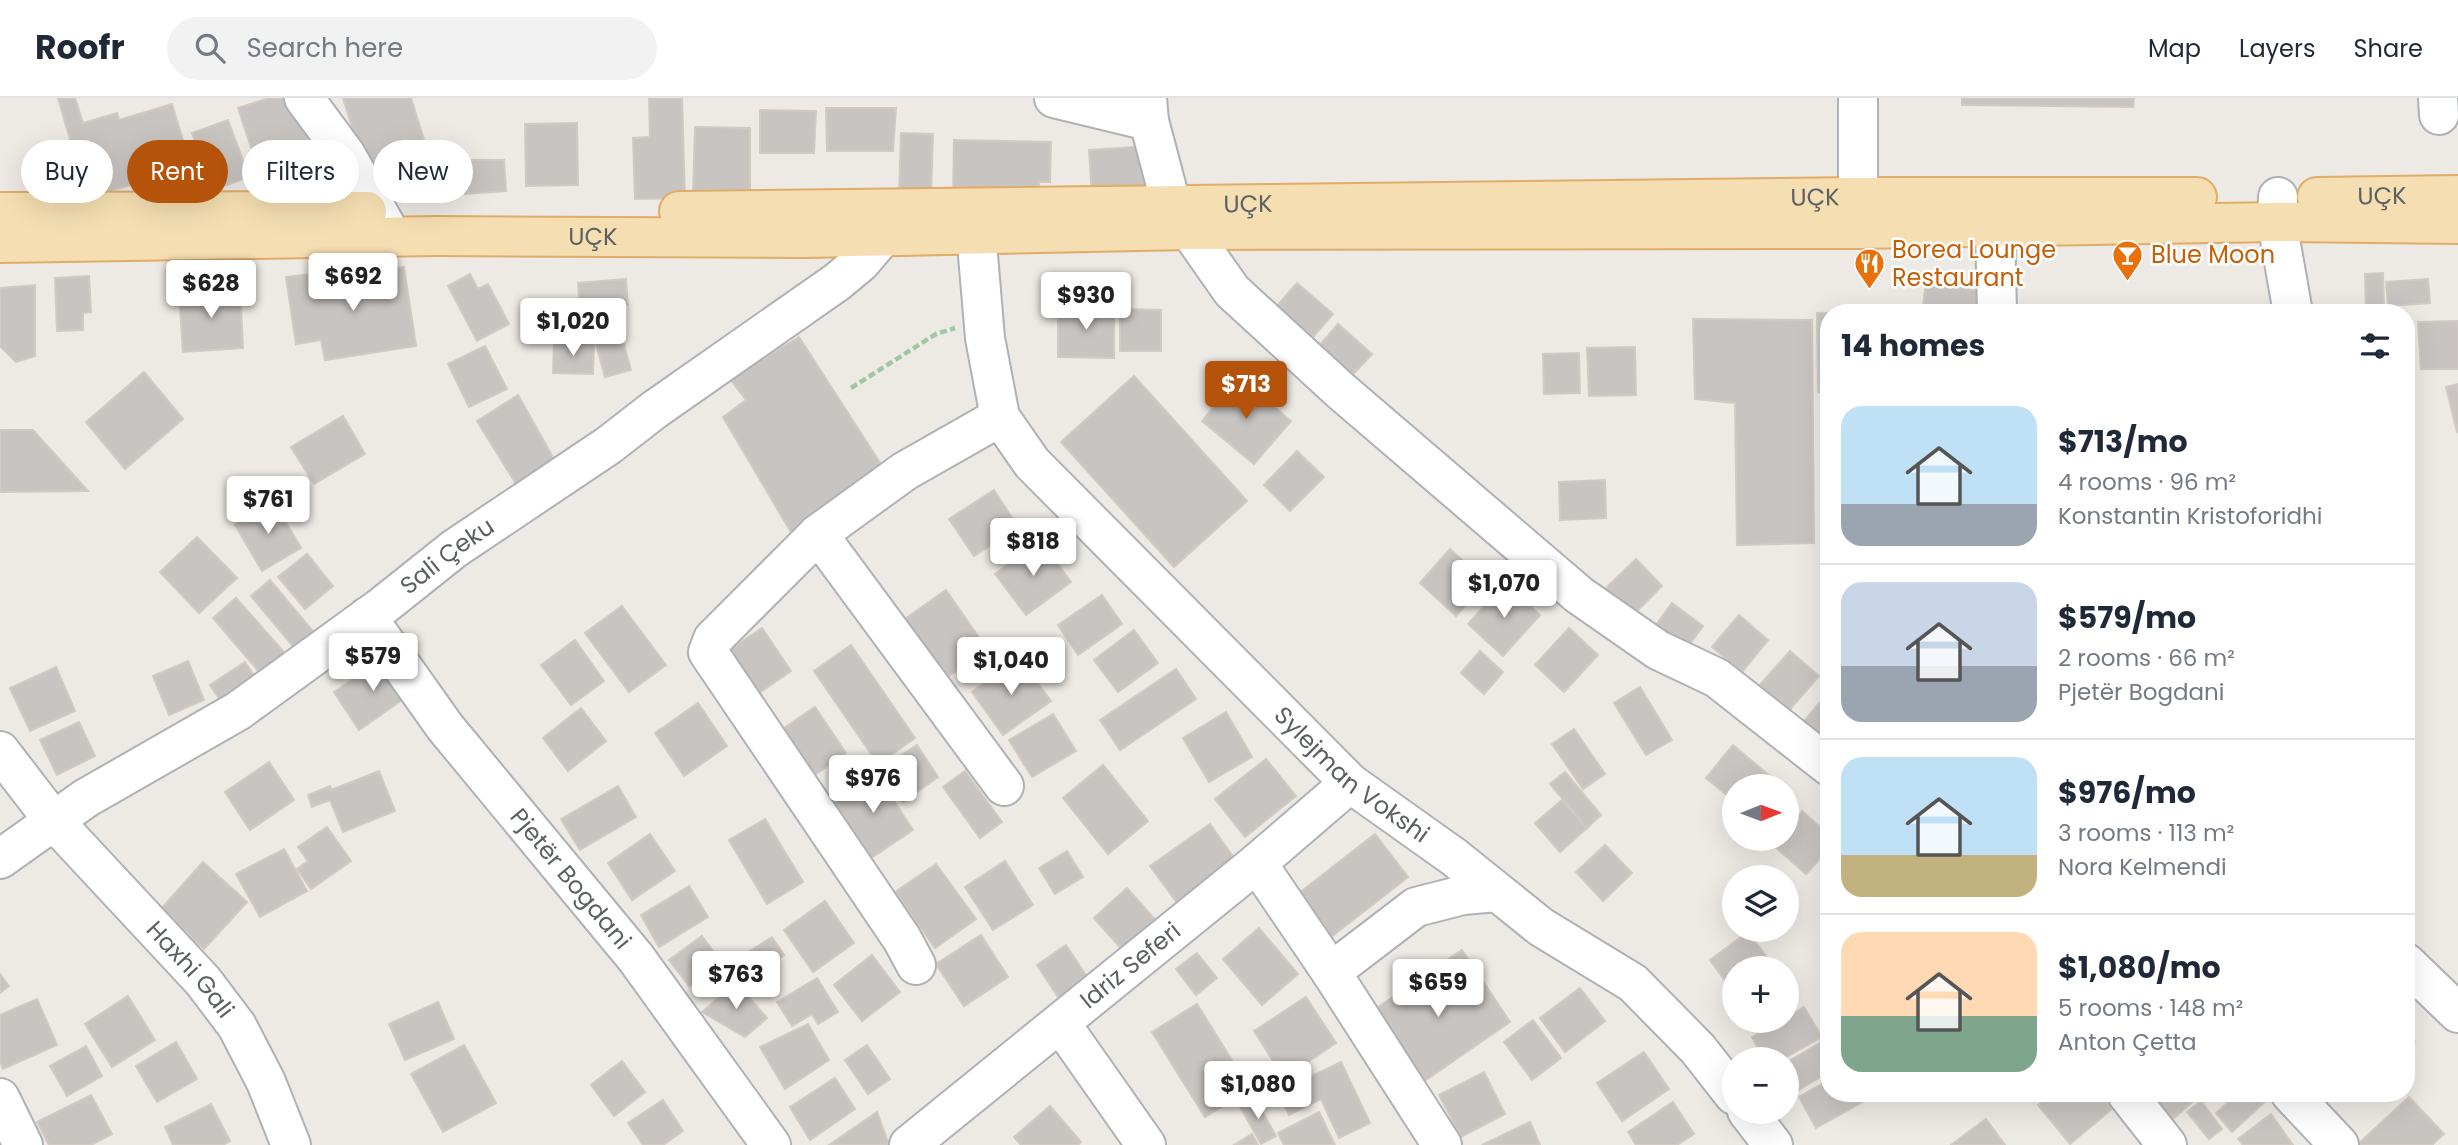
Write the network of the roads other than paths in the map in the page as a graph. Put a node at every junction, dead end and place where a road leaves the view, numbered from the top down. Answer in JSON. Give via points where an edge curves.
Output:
{"nodes":[{"id":1,"x":304,"y":98,"type":"edge"},
{"id":2,"x":1054,"y":98,"type":"edge"},
{"id":3,"x":1858,"y":98,"type":"edge"},
{"id":4,"x":1148,"y":109,"type":"edge"},
{"id":5,"x":2458,"y":195,"type":"edge"},
{"id":6,"x":2277,"y":209,"type":"junction"},
{"id":7,"x":0,"y":212,"type":"edge"},
{"id":8,"x":1859,"y":213,"type":"junction"},
{"id":9,"x":1180,"y":217,"type":"junction"},
{"id":10,"x":974,"y":221,"type":"junction"},
{"id":11,"x":883,"y":222,"type":"junction"},
{"id":12,"x":385,"y":224,"type":"junction"},
{"id":13,"x":2458,"y":224,"type":"edge"},
{"id":14,"x":1995,"y":227,"type":"junction"},
{"id":15,"x":0,"y":243,"type":"edge"},
{"id":16,"x":1997,"y":304,"type":"edge"},
{"id":17,"x":2292,"y":304,"type":"edge"},
{"id":18,"x":1000,"y":416,"type":"junction"},
{"id":19,"x":818,"y":534,"type":"junction"},
{"id":20,"x":367,"y":617,"type":"junction"},
{"id":21,"x":0,"y":751,"type":"edge"},
{"id":22,"x":1820,"y":759,"type":"edge"},
{"id":23,"x":1350,"y":783,"type":"junction"},
{"id":24,"x":1004,"y":786,"type":"dead end"},
{"id":25,"x":53,"y":820,"type":"junction"},
{"id":26,"x":0,"y":859,"type":"edge"},
{"id":27,"x":1257,"y":863,"type":"junction"},
{"id":28,"x":1497,"y":891,"type":"junction"},
{"id":29,"x":916,"y":965,"type":"dead end"},
{"id":30,"x":1331,"y":972,"type":"junction"},
{"id":31,"x":2415,"y":972,"type":"edge"},
{"id":32,"x":2458,"y":1013,"type":"edge"},
{"id":33,"x":1061,"y":1024,"type":"junction"},
{"id":34,"x":1722,"y":1080,"type":"edge"},
{"id":35,"x":0,"y":1098,"type":"edge"},
{"id":36,"x":2133,"y":1102,"type":"edge"},
{"id":37,"x":2299,"y":1102,"type":"edge"},
{"id":38,"x":1757,"y":1124,"type":"edge"},
{"id":39,"x":280,"y":1141,"type":"edge"},
{"id":40,"x":23,"y":1145,"type":"edge"},
{"id":41,"x":771,"y":1145,"type":"edge"},
{"id":42,"x":909,"y":1145,"type":"edge"},
{"id":43,"x":1146,"y":1145,"type":"edge"},
{"id":44,"x":1442,"y":1145,"type":"edge"},
{"id":45,"x":1773,"y":1145,"type":"edge"},
{"id":46,"x":2166,"y":1145,"type":"edge"},
{"id":47,"x":2339,"y":1145,"type":"edge"}],
"edges":[{"from":1,"to":12,"type":"street","via":[[346,155]]},
{"from":2,"to":4,"type":"street"},
{"from":3,"to":8,"type":"street"},
{"from":4,"to":9,"type":"street"},
{"from":5,"to":6,"type":"main road","name":"UÇK"},
{"from":6,"to":8,"type":"main road","name":"UÇK"},
{"from":6,"to":13,"type":"main road","name":"UÇK"},
{"from":6,"to":14,"type":"main road","name":"UÇK"},
{"from":6,"to":17,"type":"street"},
{"from":7,"to":12,"type":"main road","name":"UÇK"},
{"from":8,"to":9,"type":"main road","name":"UÇK"},
{"from":8,"to":14,"type":"main road","name":"UÇK"},
{"from":9,"to":10,"type":"main road","name":"UÇK"},
{"from":9,"to":22,"type":"street","via":[[1232,290],[1341,391],[1579,595],[1658,650],[1717,678]]},
{"from":10,"to":11,"type":"main road","name":"UÇK"},
{"from":10,"to":18,"type":"street","name":"Sylejman Vokshi","via":[[982,320]]},
{"from":11,"to":12,"type":"main road","name":"UÇK"},
{"from":11,"to":20,"type":"street","name":"Sali Çeku","via":[[861,262],[837,282],[454,549]]},
{"from":12,"to":15,"type":"main road","name":"UÇK"},
{"from":14,"to":16,"type":"street"},
{"from":18,"to":19,"type":"street","via":[[905,471]]},
{"from":18,"to":23,"type":"street","name":"Sylejman Vokshi","via":[[1032,463]]},
{"from":19,"to":24,"type":"street"},
{"from":19,"to":29,"type":"street","via":[[713,639],[708,652]]},
{"from":20,"to":25,"type":"street","name":"Sali Çeku","via":[[237,711]]},
{"from":20,"to":41,"type":"street","name":"Pjetër Bogdani","via":[[445,727],[636,958]]},
{"from":21,"to":25,"type":"street","name":"Haxhi Gali"},
{"from":23,"to":27,"type":"street","name":"Idriz Seferi"},
{"from":23,"to":28,"type":"street","name":"Sylejman Vokshi"},
{"from":25,"to":26,"type":"street","name":"Sali Çeku"},
{"from":25,"to":39,"type":"street","name":"Haxhi Gali","via":[[203,981],[237,1026],[266,1082]]},
{"from":27,"to":30,"type":"street"},
{"from":27,"to":33,"type":"street","name":"Idriz Seferi"},
{"from":28,"to":30,"type":"street","via":[[1416,907]]},
{"from":28,"to":34,"type":"street","name":"Sylejman Vokshi","via":[[1541,927],[1633,982]]},
{"from":30,"to":44,"type":"street"},
{"from":31,"to":32,"type":"street"},
{"from":33,"to":42,"type":"street","name":"Idriz Seferi"},
{"from":33,"to":43,"type":"street"},
{"from":35,"to":40,"type":"street"},
{"from":36,"to":46,"type":"street"},
{"from":37,"to":47,"type":"street"},
{"from":38,"to":45,"type":"street"}]}
